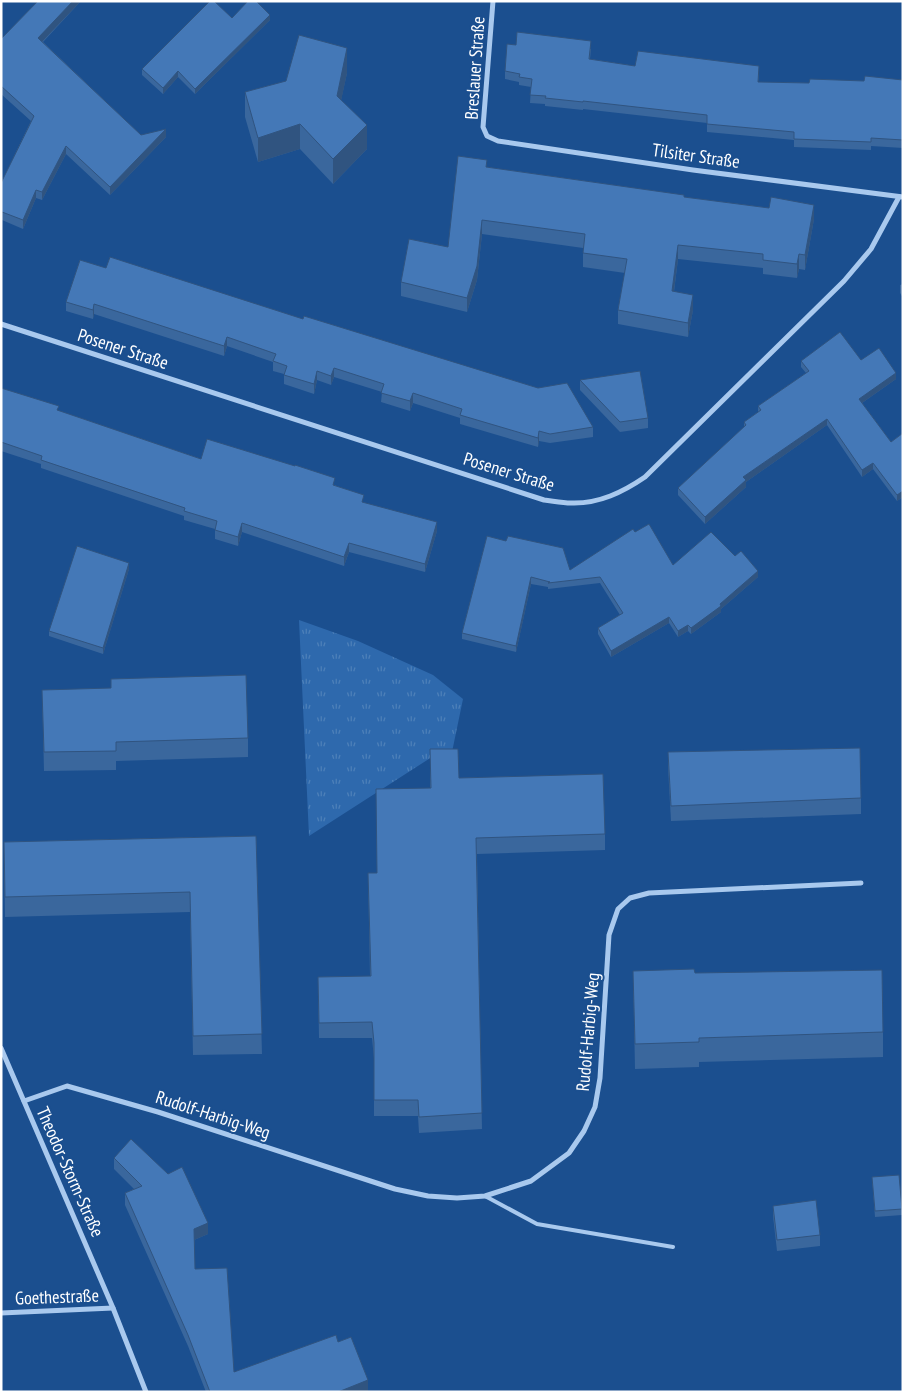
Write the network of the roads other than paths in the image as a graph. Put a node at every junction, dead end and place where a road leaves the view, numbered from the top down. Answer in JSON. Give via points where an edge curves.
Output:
{"nodes":[{"id":1,"x":493,"y":1,"type":"edge"},
{"id":2,"x":488,"y":136,"type":"joint"},
{"id":3,"x":901,"y":197,"type":"edge"},
{"id":4,"x":1,"y":324,"type":"edge"},
{"id":5,"x":861,"y":883,"type":"dead end"},
{"id":6,"x":1,"y":1048,"type":"edge"},
{"id":7,"x":24,"y":1101,"type":"junction"},
{"id":8,"x":485,"y":1196,"type":"junction"},
{"id":9,"x":673,"y":1247,"type":"dead end"},
{"id":10,"x":113,"y":1308,"type":"junction"},
{"id":11,"x":1,"y":1313,"type":"edge"},
{"id":12,"x":146,"y":1392,"type":"edge"}],
"edges":[{"from":1,"to":2,"type":"street","name":"Breslauer Straße","via":[[483,119]]},
{"from":2,"to":3,"type":"street","name":"Tilsiter Straße","via":[[498,141]]},
{"from":3,"to":4,"type":"street","name":"Posener Straße","via":[[871,249],[844,281],[645,477],[622,492],[599,500],[573,503],[544,500]]},
{"from":5,"to":8,"type":"street","name":"Rudolf-Harbig-Weg","via":[[648,893],[630,898],[618,909],[609,935],[600,1078],[595,1107],[584,1131],[570,1154],[551,1168],[531,1180]]},
{"from":6,"to":7,"type":"street","name":"Theodor-Storm-Straße"},
{"from":7,"to":8,"type":"street","name":"Rudolf-Harbig-Weg","via":[[67,1086],[158,1112],[394,1189],[428,1196]]},
{"from":7,"to":10,"type":"street","name":"Theodor-Storm-Straße"},
{"from":8,"to":9,"type":"lane","via":[[537,1224]]},
{"from":10,"to":11,"type":"street","name":"Goethestraße"},
{"from":10,"to":12,"type":"street","name":"Theodor-Storm-Straße"}]}
